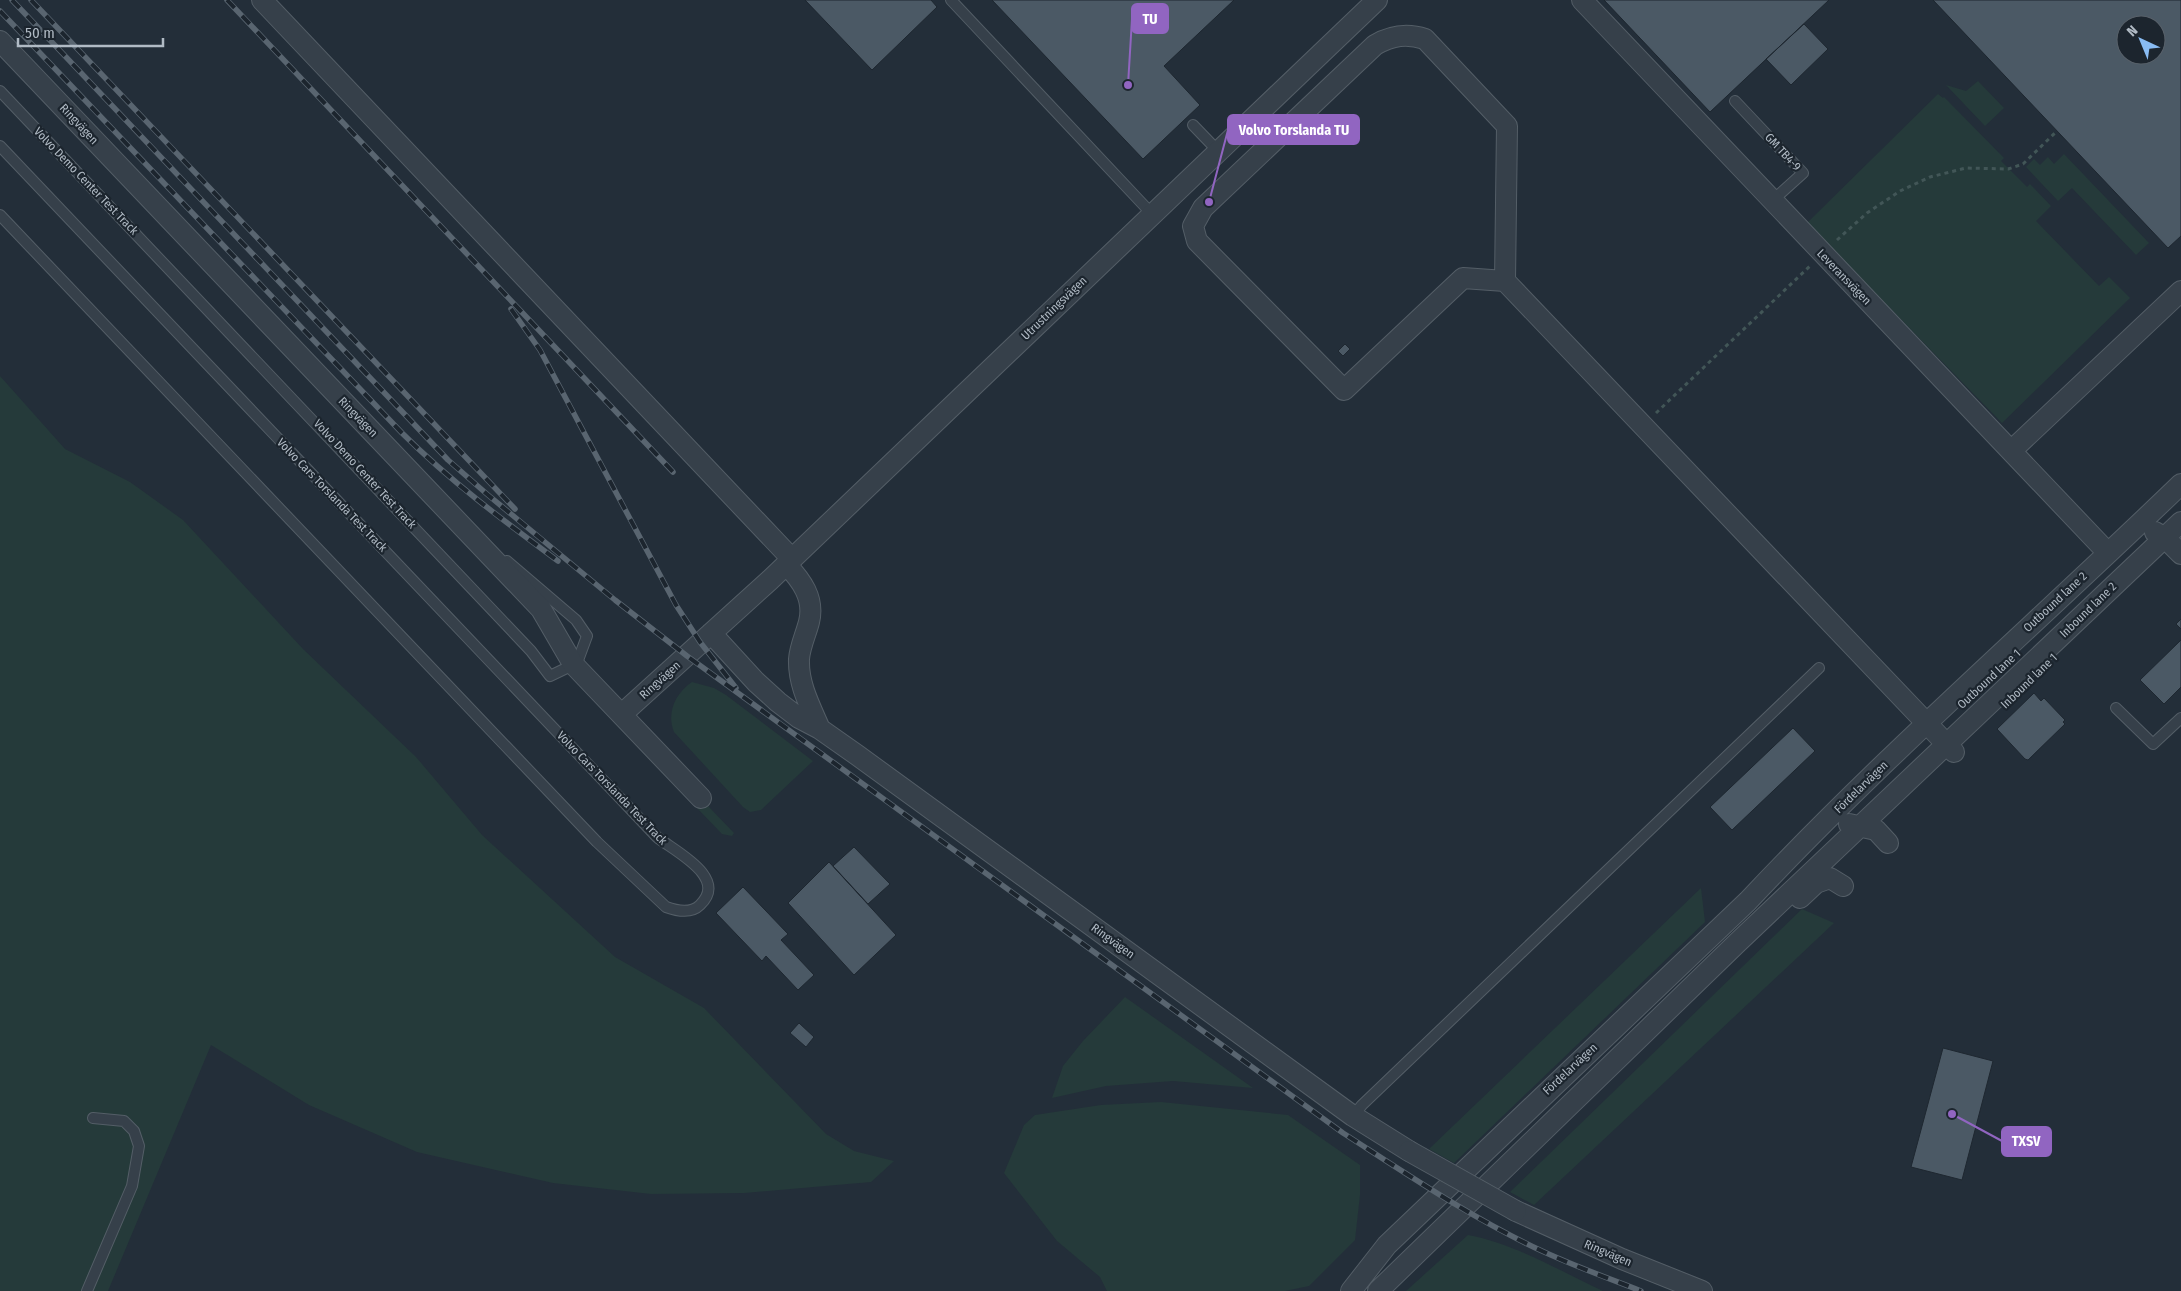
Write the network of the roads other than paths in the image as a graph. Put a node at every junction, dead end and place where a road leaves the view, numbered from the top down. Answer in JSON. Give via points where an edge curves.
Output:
{"nodes":[{"id":1,"x":262,"y":0,"type":"edge"},
{"id":2,"x":951,"y":0,"type":"edge"},
{"id":3,"x":1377,"y":0,"type":"edge"},
{"id":4,"x":1582,"y":0,"type":"edge"},
{"id":5,"x":0,"y":40,"type":"edge"},
{"id":6,"x":0,"y":91,"type":"edge"},
{"id":7,"x":1735,"y":101,"type":"dead end"},
{"id":8,"x":1194,"y":125,"type":"dead end"},
{"id":9,"x":0,"y":146,"type":"edge"},
{"id":10,"x":1218,"y":151,"type":"junction"},
{"id":11,"x":1772,"y":201,"type":"junction"},
{"id":12,"x":1152,"y":214,"type":"junction"},
{"id":13,"x":0,"y":215,"type":"edge"},
{"id":14,"x":1505,"y":281,"type":"junction"},
{"id":15,"x":2181,"y":291,"type":"edge"},
{"id":16,"x":2011,"y":451,"type":"junction"},
{"id":17,"x":2181,"y":484,"type":"edge"},
{"id":18,"x":2181,"y":522,"type":"edge"},
{"id":19,"x":2161,"y":538,"type":"edge"},
{"id":20,"x":2108,"y":553,"type":"junction"},
{"id":21,"x":789,"y":561,"type":"junction"},
{"id":22,"x":731,"y":616,"type":"joint"},
{"id":23,"x":711,"y":633,"type":"junction"},
{"id":24,"x":573,"y":664,"type":"junction"},
{"id":25,"x":1819,"y":668,"type":"dead end"},
{"id":26,"x":2116,"y":708,"type":"dead end"},
{"id":27,"x":622,"y":714,"type":"junction"},
{"id":28,"x":2181,"y":718,"type":"edge"},
{"id":29,"x":820,"y":728,"type":"junction"},
{"id":30,"x":1940,"y":738,"type":"junction"},
{"id":31,"x":1892,"y":796,"type":"junction"},
{"id":32,"x":701,"y":798,"type":"dead end"},
{"id":33,"x":1886,"y":816,"type":"junction"},
{"id":34,"x":1859,"y":826,"type":"junction"},
{"id":35,"x":1829,"y":830,"type":"junction"},
{"id":36,"x":1794,"y":851,"type":"junction"},
{"id":37,"x":1843,"y":886,"type":"dead end"},
{"id":38,"x":1762,"y":918,"type":"junction"},
{"id":39,"x":1353,"y":1116,"type":"junction"},
{"id":40,"x":93,"y":1118,"type":"dead end"},
{"id":41,"x":87,"y":1291,"type":"edge"},
{"id":42,"x":1350,"y":1291,"type":"edge"},
{"id":43,"x":1378,"y":1291,"type":"edge"},
{"id":44,"x":1702,"y":1291,"type":"edge"}],
"edges":[{"from":1,"to":21,"type":"street","name":"Ringvägen"},
{"from":2,"to":12,"type":"lane"},
{"from":3,"to":10,"type":"street","name":"Utrustningsvägen"},
{"from":4,"to":11,"type":"street","name":"Leveransvägen"},
{"from":5,"to":24,"type":"street","name":"Ringvägen","via":[[541,609]]},
{"from":6,"to":24,"type":"lane","name":"Volvo Demo Center Test Track","via":[[531,651],[550,676]]},
{"from":7,"to":11,"type":"lane","name":"GM TB4-9","via":[[1803,173]]},
{"from":8,"to":10,"type":"lane"},
{"from":9,"to":13,"type":"lane","name":"Volvo Cars Torslanda Test Track","via":[[657,836],[700,868],[708,886],[699,907],[678,912],[666,907],[597,842]]},
{"from":10,"to":12,"type":"street","name":"Utrustningsvägen"},
{"from":11,"to":16,"type":"street","name":"Leveransvägen"},
{"from":12,"to":21,"type":"street","name":"Utrustningsvägen"},
{"from":14,"to":14,"type":"street","via":[[1507,126],[1425,39],[1412,35],[1386,39],[1375,45],[1203,208],[1193,226],[1197,241],[1344,390],[1463,278]]},
{"from":14,"to":30,"type":"street"},
{"from":15,"to":16,"type":"street"},
{"from":16,"to":20,"type":"street","name":"Leveransvägen"},
{"from":17,"to":19,"type":"street"},
{"from":18,"to":19,"type":"street"},
{"from":19,"to":20,"type":"street","name":"Outbound lane 2"},
{"from":19,"to":30,"type":"street","name":"Inbound lane 1"},
{"from":19,"to":30,"type":"street","name":"Outbound lane 1"},
{"from":20,"to":30,"type":"street","name":"Outbound lane 2"},
{"from":21,"to":22,"type":"street","name":"Utrustningsvägen"},
{"from":21,"to":29,"type":"street","name":"Ringvägen","via":[[810,601],[809,621],[799,659],[802,690]]},
{"from":22,"to":23,"type":"street","name":"Ringvägen"},
{"from":23,"to":27,"type":"street","name":"Ringvägen"},
{"from":23,"to":29,"type":"street","name":"Ringvägen","via":[[773,697],[799,718]]},
{"from":24,"to":27,"type":"street","name":"Ringvägen"},
{"from":25,"to":39,"type":"lane","via":[[1574,900]]},
{"from":26,"to":28,"type":"lane","via":[[2153,744]]},
{"from":27,"to":32,"type":"street"},
{"from":29,"to":39,"type":"street","name":"Ringvägen"},
{"from":30,"to":31,"type":"street","name":"Fördelarvägen"},
{"from":30,"to":33,"type":"street","name":"Inbound lane 1"},
{"from":30,"to":35,"type":"street","name":"Outbound lane 1"},
{"from":30,"to":36,"type":"street","name":"Fördelarvägen"},
{"from":31,"to":33,"type":"street","name":"Fördelarvägen"},
{"from":31,"to":34,"type":"street","name":"Fördelarvägen"},
{"from":33,"to":34,"type":"street","name":"Fördelarvägen","via":[[1888,843],[1876,830]]},
{"from":34,"to":35,"type":"street","name":"Fördelarvägen","via":[[1848,824]]},
{"from":34,"to":38,"type":"street","name":"Fördelarvägen"},
{"from":35,"to":36,"type":"street","name":"Fördelarvägen"},
{"from":36,"to":42,"type":"street","name":"Fördelarvägen","via":[[1748,901],[1387,1245]]},
{"from":37,"to":38,"type":"street","name":"Fördelarvägen","via":[[1830,878],[1816,883],[1783,913]]},
{"from":38,"to":43,"type":"street","name":"Fördelarvägen"},
{"from":39,"to":44,"type":"street","name":"Ringvägen","bridge":true,"via":[[1516,1211]]},
{"from":40,"to":41,"type":"lane","via":[[124,1121],[134,1131],[139,1146],[126,1204]]}]}
